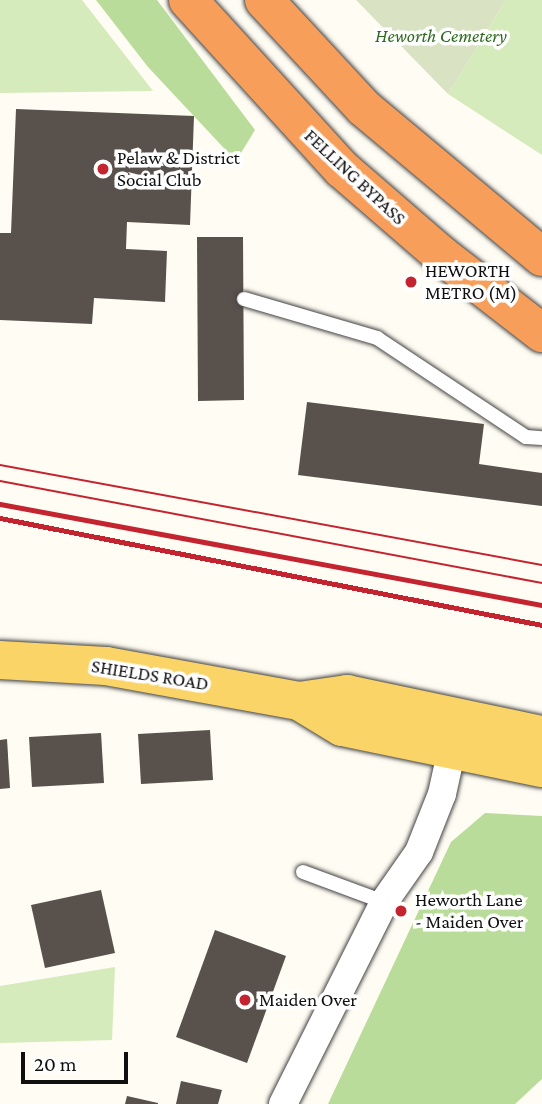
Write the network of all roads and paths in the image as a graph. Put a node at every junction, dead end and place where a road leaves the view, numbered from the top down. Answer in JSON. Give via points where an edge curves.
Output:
{"nodes":[{"id":1,"x":188,"y":0,"type":"edge"},
{"id":2,"x":264,"y":0,"type":"edge"},
{"id":3,"x":540,"y":249,"type":"edge"},
{"id":4,"x":244,"y":299,"type":"dead end"},
{"id":5,"x":542,"y":333,"type":"edge"},
{"id":6,"x":542,"y":438,"type":"edge"},
{"id":7,"x":0,"y":660,"type":"edge"},
{"id":8,"x":456,"y":734,"type":"junction"},
{"id":9,"x":542,"y":735,"type":"edge"},
{"id":10,"x":542,"y":768,"type":"edge"},
{"id":11,"x":303,"y":872,"type":"dead end"},
{"id":12,"x":384,"y":902,"type":"junction"},
{"id":13,"x":283,"y":1104,"type":"edge"}],
"edges":[{"from":1,"to":5,"type":"highway","name":"FELLING BYPASS","via":[[342,169],[440,254]]},
{"from":2,"to":3,"type":"highway","via":[[363,108]]},
{"from":4,"to":6,"type":"lane","via":[[377,338],[526,437]]},
{"from":7,"to":8,"type":"main road","name":"SHIELDS ROAD","via":[[106,666],[299,701],[348,694]]},
{"from":8,"to":9,"type":"main road"},
{"from":8,"to":10,"type":"main road"},
{"from":8,"to":12,"type":"street","via":[[442,794],[419,852]]},
{"from":11,"to":12,"type":"lane"},
{"from":12,"to":13,"type":"street"}]}
